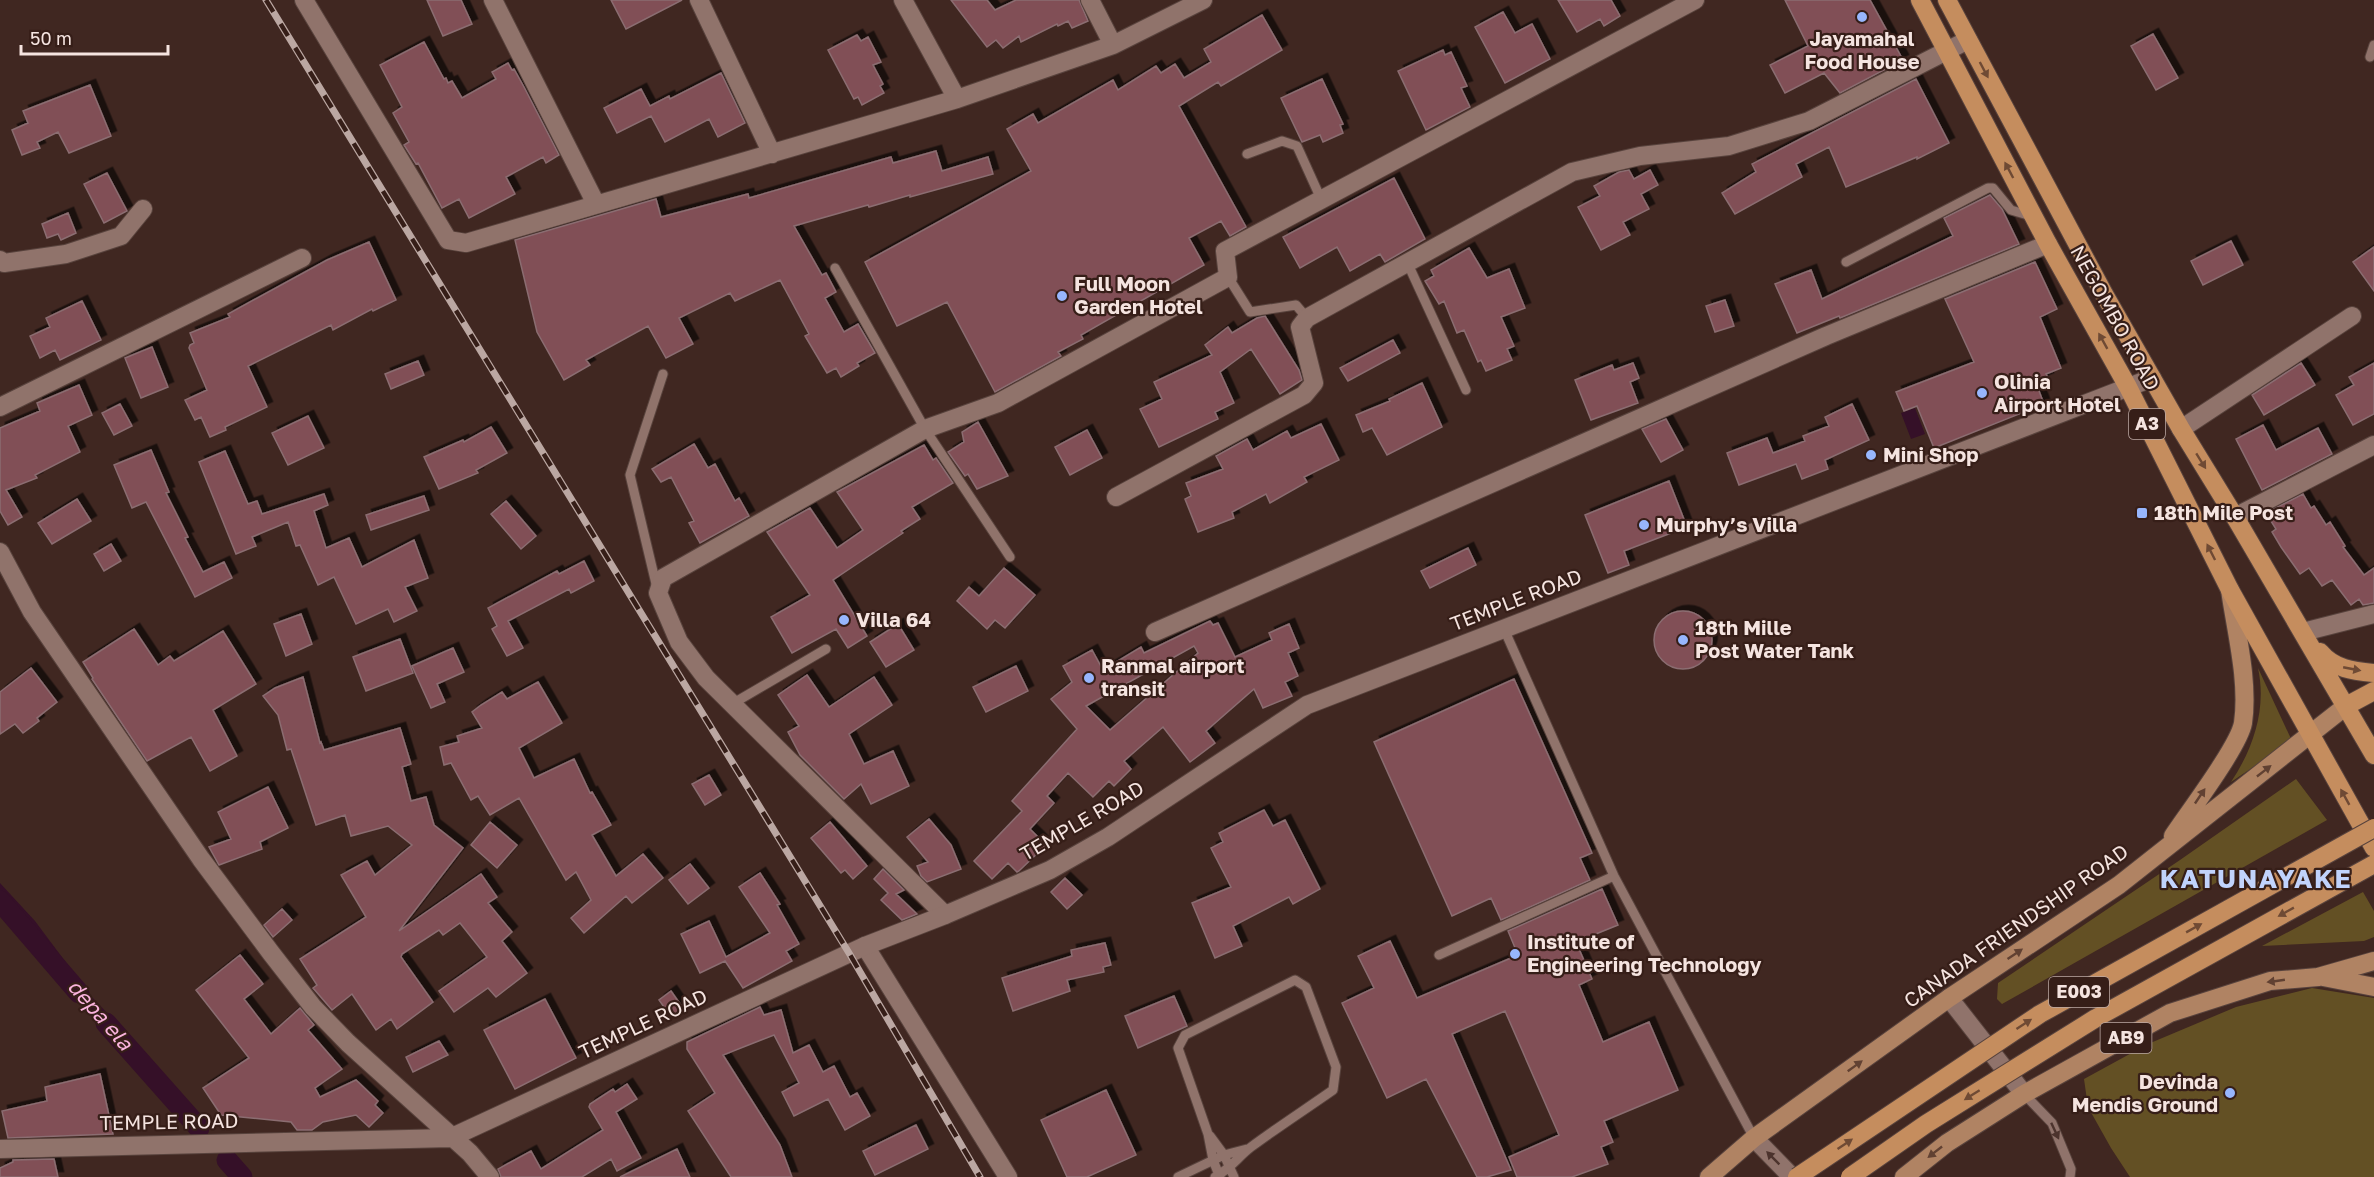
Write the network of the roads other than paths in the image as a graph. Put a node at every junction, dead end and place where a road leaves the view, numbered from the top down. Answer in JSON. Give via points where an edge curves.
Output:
{"nodes":[{"id":1,"x":304,"y":0,"type":"edge"},
{"id":2,"x":493,"y":0,"type":"edge"},
{"id":3,"x":699,"y":0,"type":"edge"},
{"id":4,"x":903,"y":0,"type":"edge"},
{"id":5,"x":1090,"y":0,"type":"edge"},
{"id":6,"x":1203,"y":0,"type":"edge"},
{"id":7,"x":1695,"y":0,"type":"edge"},
{"id":8,"x":1920,"y":0,"type":"edge"},
{"id":9,"x":1947,"y":0,"type":"edge"},
{"id":10,"x":1968,"y":40,"type":"junction"},
{"id":11,"x":1113,"y":45,"type":"junction"},
{"id":12,"x":2374,"y":45,"type":"edge"},
{"id":13,"x":1948,"y":52,"type":"junction"},
{"id":14,"x":2370,"y":57,"type":"dead end"},
{"id":15,"x":957,"y":99,"type":"junction"},
{"id":16,"x":772,"y":154,"type":"junction"},
{"id":17,"x":1247,"y":154,"type":"dead end"},
{"id":18,"x":1321,"y":199,"type":"junction"},
{"id":19,"x":596,"y":204,"type":"junction"},
{"id":20,"x":143,"y":209,"type":"dead end"},
{"id":21,"x":2033,"y":216,"type":"junction"},
{"id":22,"x":2048,"y":244,"type":"junction"},
{"id":23,"x":302,"y":258,"type":"dead end"},
{"id":24,"x":0,"y":260,"type":"edge"},
{"id":25,"x":1407,"y":262,"type":"junction"},
{"id":26,"x":1846,"y":262,"type":"dead end"},
{"id":27,"x":835,"y":268,"type":"dead end"},
{"id":28,"x":1228,"y":276,"type":"junction"},
{"id":29,"x":2352,"y":315,"type":"dead end"},
{"id":30,"x":1307,"y":318,"type":"junction"},
{"id":31,"x":663,"y":374,"type":"dead end"},
{"id":32,"x":2152,"y":378,"type":"junction"},
{"id":33,"x":2128,"y":387,"type":"junction"},
{"id":34,"x":1466,"y":390,"type":"dead end"},
{"id":35,"x":0,"y":407,"type":"edge"},
{"id":36,"x":925,"y":429,"type":"junction"},
{"id":37,"x":2181,"y":429,"type":"junction"},
{"id":38,"x":2374,"y":445,"type":"edge"},
{"id":39,"x":1116,"y":497,"type":"dead end"},
{"id":40,"x":2235,"y":517,"type":"junction"},
{"id":41,"x":0,"y":552,"type":"edge"},
{"id":42,"x":1010,"y":556,"type":"dead end"},
{"id":43,"x":2230,"y":590,"type":"junction"},
{"id":44,"x":658,"y":593,"type":"junction"},
{"id":45,"x":2374,"y":614,"type":"edge"},
{"id":46,"x":1504,"y":629,"type":"junction"},
{"id":47,"x":1155,"y":632,"type":"dead end"},
{"id":48,"x":2303,"y":632,"type":"junction"},
{"id":49,"x":826,"y":649,"type":"dead end"},
{"id":50,"x":2374,"y":673,"type":"edge"},
{"id":51,"x":2374,"y":691,"type":"edge"},
{"id":52,"x":732,"y":704,"type":"junction"},
{"id":53,"x":2346,"y":706,"type":"junction"},
{"id":54,"x":2310,"y":734,"type":"junction"},
{"id":55,"x":2374,"y":755,"type":"edge"},
{"id":56,"x":2374,"y":828,"type":"edge"},
{"id":57,"x":2374,"y":848,"type":"edge"},
{"id":58,"x":2374,"y":864,"type":"edge"},
{"id":59,"x":1614,"y":876,"type":"junction"},
{"id":60,"x":2119,"y":885,"type":"junction"},
{"id":61,"x":945,"y":915,"type":"junction"},
{"id":62,"x":865,"y":946,"type":"junction"},
{"id":63,"x":1439,"y":955,"type":"dead end"},
{"id":64,"x":2374,"y":961,"type":"edge"},
{"id":65,"x":2318,"y":976,"type":"junction"},
{"id":66,"x":2374,"y":987,"type":"edge"},
{"id":67,"x":1949,"y":998,"type":"junction"},
{"id":68,"x":2024,"y":1094,"type":"junction"},
{"id":69,"x":1208,"y":1134,"type":"junction"},
{"id":70,"x":450,"y":1138,"type":"junction"},
{"id":71,"x":1754,"y":1138,"type":"junction"},
{"id":72,"x":1250,"y":1148,"type":"junction"},
{"id":73,"x":0,"y":1149,"type":"edge"},
{"id":74,"x":1224,"y":1155,"type":"junction"},
{"id":75,"x":1213,"y":1160,"type":"junction"},
{"id":76,"x":1232,"y":1172,"type":"edge"},
{"id":77,"x":2071,"y":1173,"type":"edge"},
{"id":78,"x":1218,"y":1176,"type":"edge"},
{"id":79,"x":490,"y":1177,"type":"edge"},
{"id":80,"x":1008,"y":1177,"type":"edge"},
{"id":81,"x":1178,"y":1177,"type":"edge"},
{"id":82,"x":1708,"y":1177,"type":"edge"},
{"id":83,"x":1794,"y":1177,"type":"edge"},
{"id":84,"x":1850,"y":1177,"type":"edge"},
{"id":85,"x":1904,"y":1177,"type":"edge"},
{"id":86,"x":2079,"y":1177,"type":"edge"}],
"edges":[{"from":1,"to":19,"type":"street","via":[[448,240],[466,243]]},
{"from":2,"to":19,"type":"street"},
{"from":3,"to":16,"type":"street"},
{"from":4,"to":15,"type":"street"},
{"from":5,"to":11,"type":"street"},
{"from":6,"to":11,"type":"street"},
{"from":7,"to":18,"type":"street"},
{"from":8,"to":13,"type":"highway","name":"NEGOMBO ROAD","number":"A3"},
{"from":9,"to":10,"type":"highway","name":"NEGOMBO ROAD","number":"A3"},
{"from":10,"to":13,"type":"street"},
{"from":10,"to":32,"type":"highway","name":"NEGOMBO ROAD","number":"A3","one_way":true},
{"from":11,"to":15,"type":"street"},
{"from":12,"to":14,"type":"lane"},
{"from":21,"to":13,"type":"highway","name":"NEGOMBO ROAD","number":"A3","one_way":true},
{"from":13,"to":25,"type":"street","via":[[1809,121],[1729,147],[1640,156],[1572,172]]},
{"from":15,"to":16,"type":"street"},
{"from":16,"to":19,"type":"street"},
{"from":17,"to":18,"type":"lane","via":[[1282,141],[1297,146]]},
{"from":18,"to":28,"type":"street","via":[[1225,251]]},
{"from":20,"to":24,"type":"street","via":[[121,236],[66,254],[4,263]]},
{"from":21,"to":22,"type":"highway","name":"NEGOMBO ROAD","number":"A3"},
{"from":21,"to":26,"type":"lane","via":[[2012,210],[1993,188],[1988,188]]},
{"from":33,"to":22,"type":"highway","name":"NEGOMBO ROAD","number":"A3","one_way":true},
{"from":22,"to":47,"type":"street","via":[[1826,336]]},
{"from":23,"to":35,"type":"street"},
{"from":25,"to":30,"type":"street"},
{"from":25,"to":34,"type":"lane"},
{"from":27,"to":36,"type":"lane"},
{"from":28,"to":30,"type":"lane","via":[[1250,312],[1296,305]]},
{"from":28,"to":36,"type":"street","via":[[999,403]]},
{"from":29,"to":37,"type":"street"},
{"from":30,"to":39,"type":"street","via":[[1300,327],[1314,383],[1304,395]]},
{"from":31,"to":44,"type":"lane","via":[[630,475]]},
{"from":32,"to":33,"type":"street","name":"TEMPLE ROAD"},
{"from":32,"to":37,"type":"highway","name":"NEGOMBO ROAD","number":"A3"},
{"from":43,"to":33,"type":"highway","name":"NEGOMBO ROAD","number":"A3","one_way":true},
{"from":33,"to":46,"type":"street","name":"TEMPLE ROAD"},
{"from":36,"to":42,"type":"lane"},
{"from":36,"to":44,"type":"street","via":[[663,578]]},
{"from":37,"to":40,"type":"highway","name":"NEGOMBO ROAD","number":"A3","one_way":true},
{"from":38,"to":40,"type":"street"},
{"from":40,"to":48,"type":"highway","name":"NEGOMBO ROAD","number":"A3"},
{"from":41,"to":70,"type":"street","via":[[32,612],[201,859],[271,953],[341,1036]]},
{"from":43,"to":54,"type":"highway","name":"NEGOMBO ROAD","number":"A3"},
{"from":60,"to":43,"type":"main road","one_way":true,"via":[[2172,837],[2243,725],[2245,687]]},
{"from":44,"to":52,"type":"street","via":[[679,642]]},
{"from":45,"to":48,"type":"street"},
{"from":46,"to":59,"type":"lane"},
{"from":46,"to":61,"type":"street","name":"TEMPLE ROAD","via":[[1307,705],[1108,837],[1050,870]]},
{"from":48,"to":50,"type":"highway","one_way":true,"via":[[2328,662]]},
{"from":48,"to":53,"type":"highway","name":"NEGOMBO ROAD","number":"A3"},
{"from":49,"to":52,"type":"lane"},
{"from":51,"to":53,"type":"highway"},
{"from":52,"to":61,"type":"street"},
{"from":53,"to":54,"type":"main road","name":"CANADA FRIENDSHIP ROAD"},
{"from":53,"to":55,"type":"highway","name":"NEGOMBO ROAD","number":"A3"},
{"from":57,"to":54,"type":"highway","name":"NEGOMBO ROAD","number":"A3","one_way":true},
{"from":60,"to":54,"type":"main road","name":"CANADA FRIENDSHIP ROAD","one_way":true},
{"from":83,"to":56,"type":"highway","number":"E003","one_way":true,"bridge":true,"via":[[2040,1014]]},
{"from":58,"to":84,"type":"highway","number":"E003","one_way":true,"bridge":true,"via":[[2096,1018],[1926,1124]]},
{"from":59,"to":63,"type":"lane"},
{"from":59,"to":71,"type":"lane"},
{"from":67,"to":60,"type":"main road","name":"CANADA FRIENDSHIP ROAD","one_way":true},
{"from":61,"to":62,"type":"street","name":"TEMPLE ROAD"},
{"from":62,"to":70,"type":"street","name":"TEMPLE ROAD"},
{"from":62,"to":80,"type":"street"},
{"from":64,"to":65,"type":"main road","number":"AB9"},
{"from":65,"to":66,"type":"main road"},
{"from":65,"to":68,"type":"main road","number":"AB9","one_way":true,"via":[[2270,981],[2170,1013]]},
{"from":67,"to":68,"type":"street"},
{"from":71,"to":67,"type":"main road","name":"CANADA FRIENDSHIP ROAD","one_way":true},
{"from":68,"to":77,"type":"lane","one_way":true,"via":[[2052,1124]]},
{"from":68,"to":85,"type":"main road","number":"AB9","one_way":true,"via":[[1947,1143]]},
{"from":69,"to":72,"type":"lane","via":[[1178,1048],[1185,1035],[1295,980],[1306,987],[1336,1067],[1333,1089]]},
{"from":69,"to":74,"type":"lane"},
{"from":69,"to":75,"type":"lane"},
{"from":70,"to":73,"type":"street","name":"TEMPLE ROAD"},
{"from":70,"to":79,"type":"street","via":[[470,1153]]},
{"from":71,"to":82,"type":"main road","name":"CANADA FRIENDSHIP ROAD"},
{"from":83,"to":71,"type":"street","one_way":true},
{"from":72,"to":74,"type":"lane"},
{"from":72,"to":76,"type":"lane"},
{"from":74,"to":75,"type":"lane"},
{"from":74,"to":76,"type":"lane"},
{"from":75,"to":78,"type":"lane"},
{"from":75,"to":81,"type":"lane"},
{"from":76,"to":78,"type":"lane"},
{"from":77,"to":86,"type":"lane"}]}
